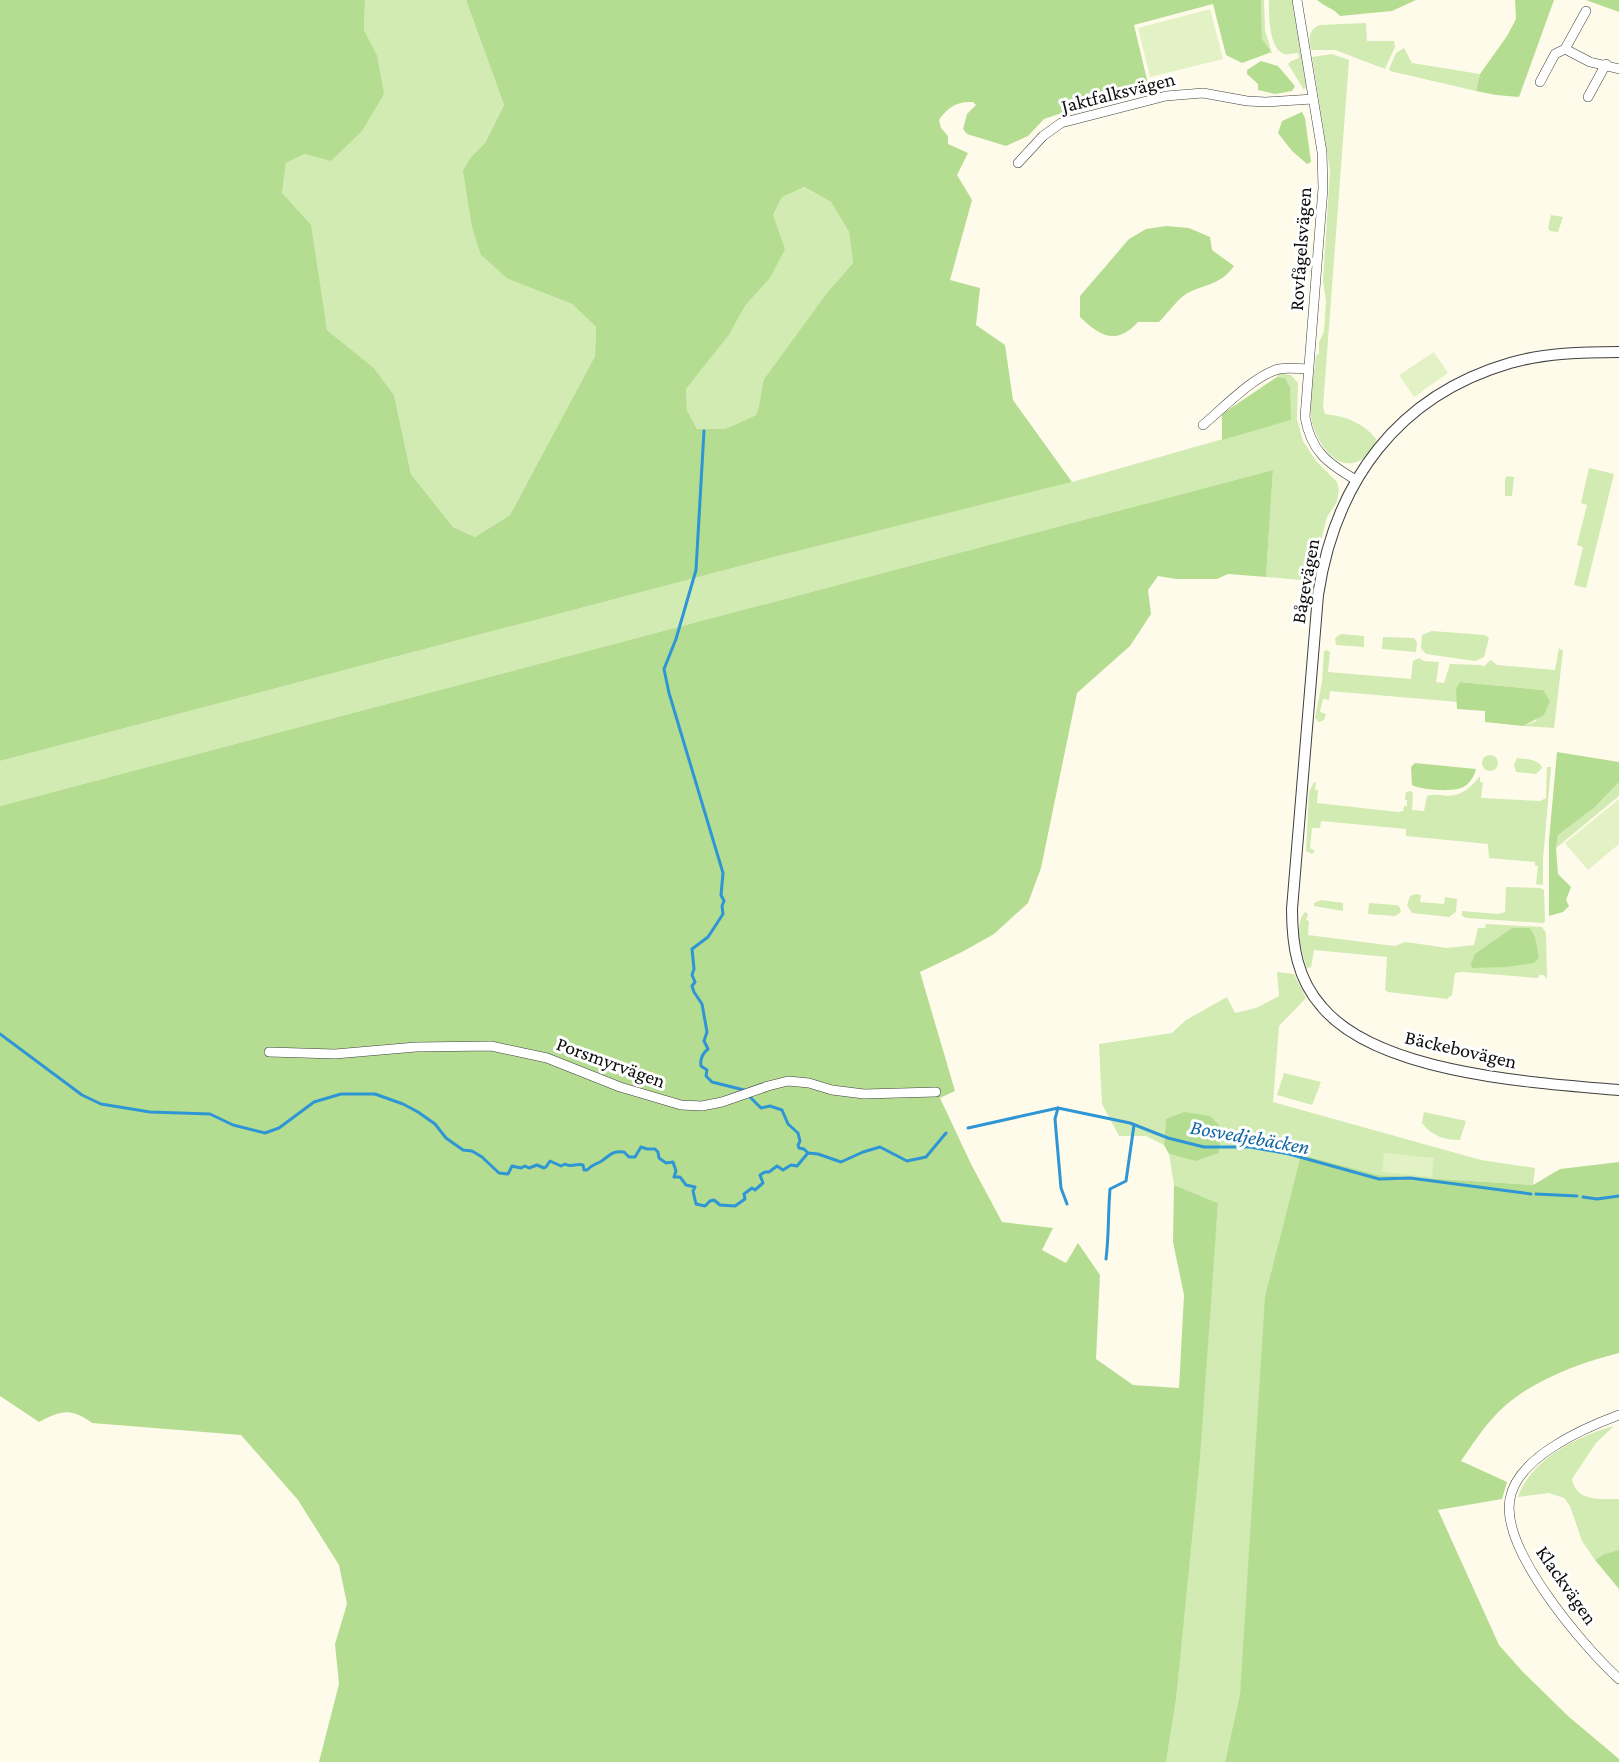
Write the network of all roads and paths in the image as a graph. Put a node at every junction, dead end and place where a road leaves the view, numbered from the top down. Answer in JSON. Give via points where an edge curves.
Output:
{"nodes":[{"id":1,"x":1297,"y":0,"type":"edge"},
{"id":2,"x":1586,"y":10,"type":"dead end"},
{"id":3,"x":1565,"y":49,"type":"junction"},
{"id":4,"x":1619,"y":57,"type":"edge"},
{"id":5,"x":1613,"y":66,"type":"edge"},
{"id":6,"x":1540,"y":82,"type":"dead end"},
{"id":7,"x":1588,"y":98,"type":"dead end"},
{"id":8,"x":1313,"y":99,"type":"junction"},
{"id":9,"x":1018,"y":163,"type":"dead end"},
{"id":10,"x":1619,"y":352,"type":"edge"},
{"id":11,"x":1308,"y":369,"type":"junction"},
{"id":12,"x":1203,"y":425,"type":"dead end"},
{"id":13,"x":1356,"y":480,"type":"junction"},
{"id":14,"x":1314,"y":996,"type":"joint"},
{"id":15,"x":269,"y":1052,"type":"dead end"},
{"id":16,"x":1619,"y":1090,"type":"edge"},
{"id":17,"x":936,"y":1092,"type":"dead end"},
{"id":18,"x":1619,"y":1415,"type":"edge"},
{"id":19,"x":1619,"y":1679,"type":"edge"}],
"edges":[{"from":1,"to":8,"type":"street","name":"Rovfågelsvägen"},
{"from":2,"to":3,"type":"street"},
{"from":3,"to":5,"type":"street","via":[[1590,62]]},
{"from":3,"to":6,"type":"street","via":[[1555,54]]},
{"from":4,"to":5,"type":"street"},
{"from":5,"to":7,"type":"street"},
{"from":8,"to":9,"type":"street","name":"Jaktfalksvägen","via":[[1257,101],[1203,93],[1166,96],[1061,123]]},
{"from":8,"to":11,"type":"street","name":"Rovfågelsvägen","via":[[1322,152],[1323,188]]},
{"from":10,"to":13,"type":"street","name":"Bågevägen","via":[[1547,356],[1512,362],[1473,376],[1402,423]]},
{"from":11,"to":12,"type":"street","via":[[1268,373]]},
{"from":11,"to":13,"type":"street","name":"Rovfågelsvägen","via":[[1305,417],[1310,437],[1322,457]]},
{"from":13,"to":14,"type":"street","name":"Bågevägen","via":[[1338,515],[1323,562],[1300,808],[1292,936],[1298,964]]},
{"from":14,"to":16,"type":"street","name":"Bäckebovägen","via":[[1348,1032],[1407,1057],[1516,1080]]},
{"from":15,"to":17,"type":"street","name":"Porsmyrvägen","via":[[335,1054],[491,1046],[548,1058],[620,1087],[681,1105],[722,1102],[788,1082],[864,1094]]},
{"from":18,"to":19,"type":"street","name":"Klackvägen","via":[[1569,1436],[1538,1459],[1517,1482],[1509,1512],[1528,1567],[1591,1650]]}]}
